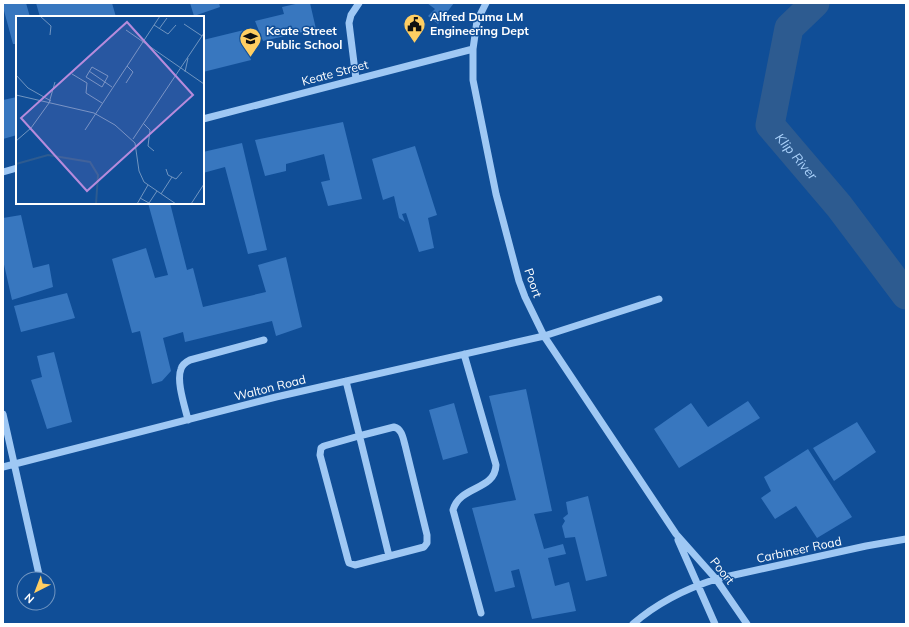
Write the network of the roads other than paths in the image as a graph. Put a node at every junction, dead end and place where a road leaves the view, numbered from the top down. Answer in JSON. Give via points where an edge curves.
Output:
{"nodes":[{"id":1,"x":359,"y":3,"type":"edge"},
{"id":2,"x":486,"y":3,"type":"edge"},
{"id":3,"x":473,"y":49,"type":"junction"},
{"id":4,"x":356,"y":79,"type":"junction"},
{"id":5,"x":204,"y":119,"type":"edge"},
{"id":6,"x":16,"y":168,"type":"edge"},
{"id":7,"x":3,"y":172,"type":"edge"},
{"id":8,"x":658,"y":299,"type":"dead end"},
{"id":9,"x":544,"y":336,"type":"junction"},
{"id":10,"x":264,"y":340,"type":"dead end"},
{"id":11,"x":464,"y":354,"type":"junction"},
{"id":12,"x":346,"y":381,"type":"junction"},
{"id":13,"x":3,"y":414,"type":"edge"},
{"id":14,"x":188,"y":420,"type":"junction"},
{"id":15,"x":360,"y":436,"type":"junction"},
{"id":16,"x":14,"y":464,"type":"junction"},
{"id":17,"x":3,"y":467,"type":"edge"},
{"id":18,"x":676,"y":534,"type":"junction"},
{"id":19,"x":906,"y":539,"type":"edge"},
{"id":20,"x":389,"y":556,"type":"junction"},
{"id":21,"x":38,"y":571,"type":"edge"},
{"id":22,"x":716,"y":579,"type":"junction"},
{"id":23,"x":697,"y":585,"type":"junction"},
{"id":24,"x":481,"y":613,"type":"dead end"},
{"id":25,"x":633,"y":624,"type":"edge"},
{"id":26,"x":715,"y":624,"type":"edge"},
{"id":27,"x":747,"y":624,"type":"edge"}],
"edges":[{"from":1,"to":4,"type":"street","via":[[351,15],[350,24]]},
{"from":2,"to":3,"type":"street","name":"Poort","via":[[477,21]]},
{"from":3,"to":4,"type":"street","name":"Keate Street"},
{"from":3,"to":9,"type":"street","name":"Poort","via":[[474,86],[496,194],[525,297]]},
{"from":4,"to":5,"type":"street","name":"Keate Street"},
{"from":6,"to":7,"type":"street"},
{"from":8,"to":9,"type":"street","name":"Walton Road"},
{"from":9,"to":11,"type":"street","name":"Walton Road"},
{"from":9,"to":18,"type":"street","name":"Poort"},
{"from":10,"to":14,"type":"street","via":[[183,364],[179,375]]},
{"from":11,"to":12,"type":"street","name":"Walton Road"},
{"from":11,"to":24,"type":"street","via":[[496,465],[494,476],[466,492],[454,504],[453,510]]},
{"from":12,"to":14,"type":"street","name":"Walton Road"},
{"from":12,"to":15,"type":"street"},
{"from":13,"to":16,"type":"street"},
{"from":14,"to":16,"type":"street","name":"Walton Road"},
{"from":15,"to":20,"type":"street"},
{"from":15,"to":20,"type":"street","via":[[394,428],[400,431],[428,539],[424,546]]},
{"from":15,"to":20,"type":"street","via":[[324,446],[320,455],[350,563],[354,566]]},
{"from":16,"to":17,"type":"street","name":"Walton Road"},
{"from":16,"to":21,"type":"street"},
{"from":18,"to":22,"type":"street","name":"Poort"},
{"from":18,"to":23,"type":"street","name":"Poort"},
{"from":19,"to":22,"type":"street","name":"Carbineer Road"},
{"from":22,"to":23,"type":"street","name":"Carbineer Road"},
{"from":22,"to":27,"type":"street","name":"Poort"},
{"from":23,"to":25,"type":"street","name":"Carbineer Road","via":[[657,605]]},
{"from":23,"to":26,"type":"street","name":"Poort"}]}
